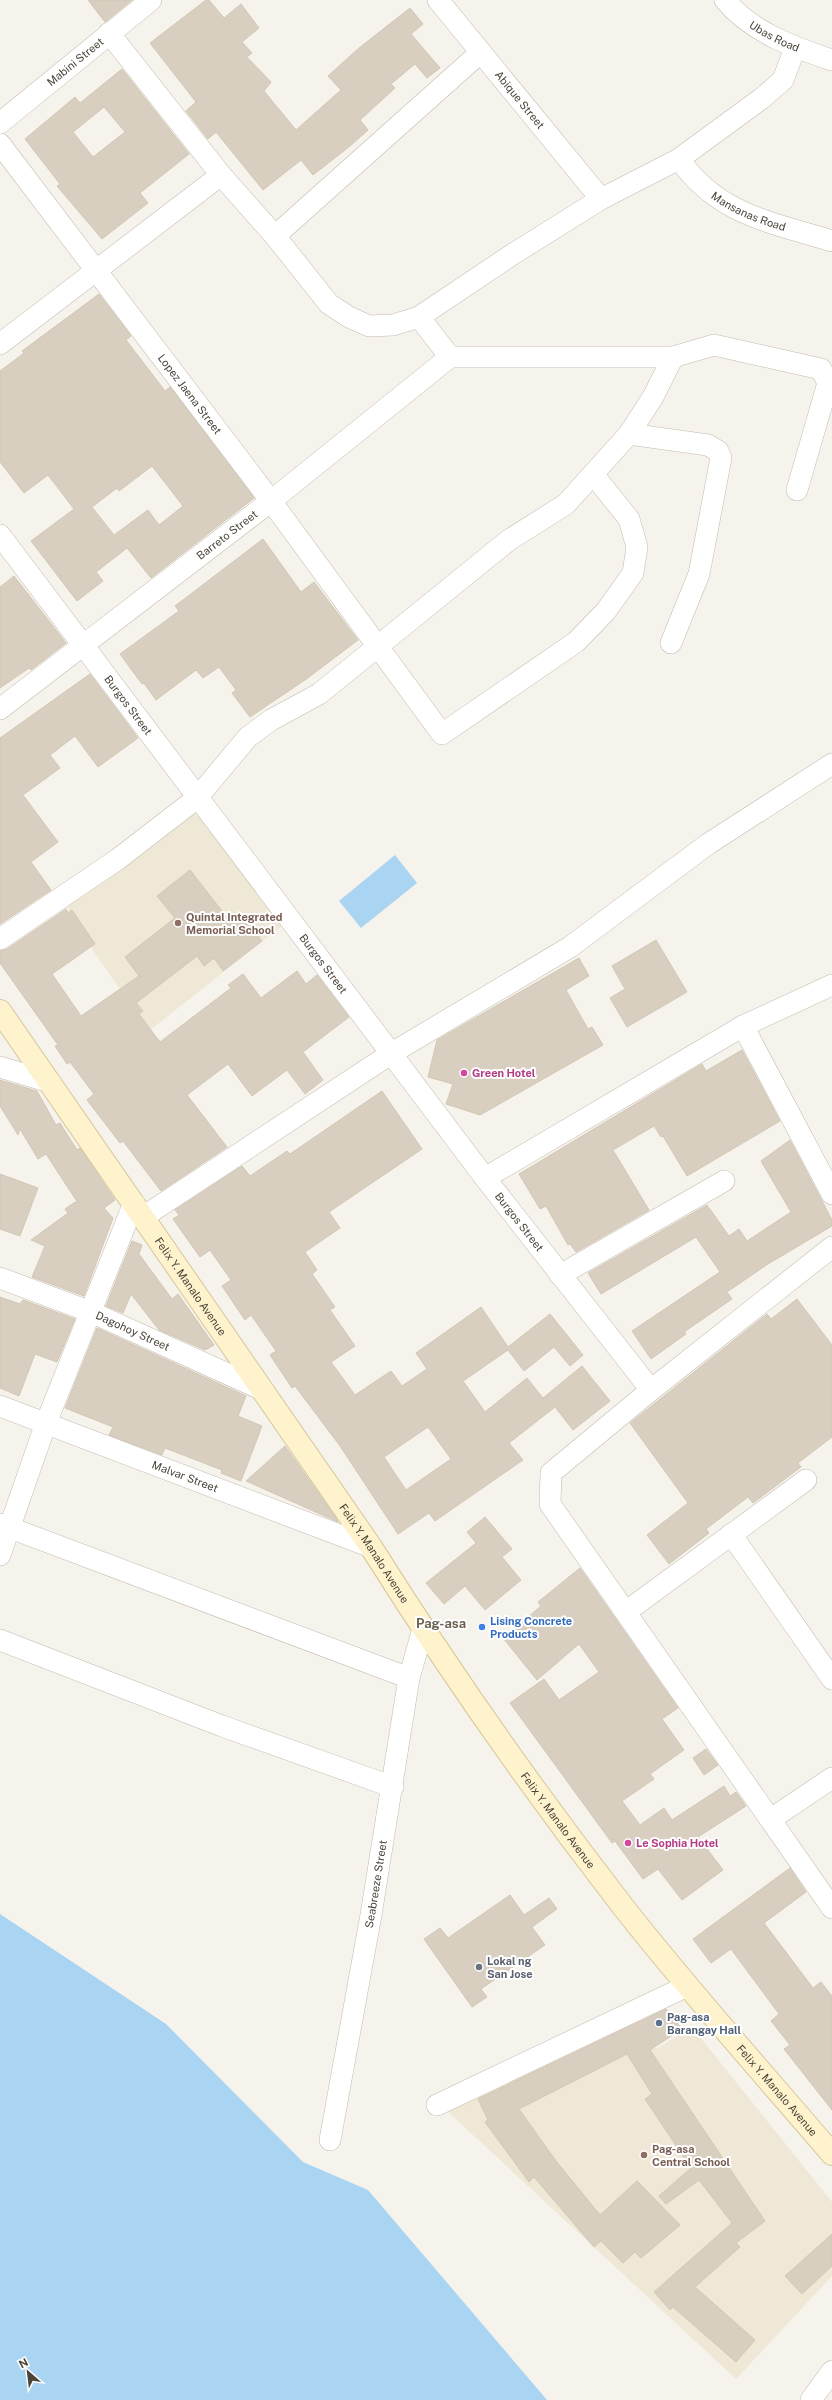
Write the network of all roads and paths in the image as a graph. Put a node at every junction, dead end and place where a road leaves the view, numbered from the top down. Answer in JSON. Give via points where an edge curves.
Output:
{"nodes":[{"id":1,"x":151,"y":0,"type":"edge"},
{"id":2,"x":438,"y":0,"type":"edge"},
{"id":3,"x":725,"y":0,"type":"edge"},
{"id":4,"x":109,"y":33,"type":"junction"},
{"id":5,"x":795,"y":48,"type":"junction"},
{"id":6,"x":482,"y":52,"type":"junction"},
{"id":7,"x":832,"y":60,"type":"edge"},
{"id":8,"x":0,"y":123,"type":"edge"},
{"id":9,"x":0,"y":144,"type":"edge"},
{"id":10,"x":679,"y":159,"type":"junction"},
{"id":11,"x":221,"y":175,"type":"junction"},
{"id":12,"x":601,"y":199,"type":"junction"},
{"id":13,"x":275,"y":236,"type":"junction"},
{"id":14,"x":832,"y":240,"type":"edge"},
{"id":15,"x":96,"y":269,"type":"junction"},
{"id":16,"x":418,"y":317,"type":"junction"},
{"id":17,"x":0,"y":344,"type":"edge"},
{"id":18,"x":450,"y":357,"type":"junction"},
{"id":19,"x":673,"y":357,"type":"junction"},
{"id":20,"x":629,"y":434,"type":"junction"},
{"id":21,"x":592,"y":474,"type":"junction"},
{"id":22,"x":797,"y":490,"type":"dead end"},
{"id":23,"x":271,"y":501,"type":"junction"},
{"id":24,"x":0,"y":535,"type":"edge"},
{"id":25,"x":671,"y":643,"type":"dead end"},
{"id":26,"x":84,"y":645,"type":"junction"},
{"id":27,"x":377,"y":646,"type":"junction"},
{"id":28,"x":0,"y":708,"type":"edge"},
{"id":29,"x":832,"y":764,"type":"edge"},
{"id":30,"x":197,"y":798,"type":"junction"},
{"id":31,"x":0,"y":939,"type":"edge"},
{"id":32,"x":832,"y":985,"type":"edge"},
{"id":33,"x":0,"y":1010,"type":"edge"},
{"id":34,"x":743,"y":1026,"type":"junction"},
{"id":35,"x":392,"y":1054,"type":"junction"},
{"id":36,"x":0,"y":1067,"type":"edge"},
{"id":37,"x":50,"y":1082,"type":"junction"},
{"id":38,"x":485,"y":1178,"type":"junction"},
{"id":39,"x":724,"y":1182,"type":"dead end"},
{"id":40,"x":832,"y":1194,"type":"edge"},
{"id":41,"x":139,"y":1210,"type":"junction"},
{"id":42,"x":832,"y":1247,"type":"edge"},
{"id":43,"x":560,"y":1275,"type":"junction"},
{"id":44,"x":0,"y":1278,"type":"edge"},
{"id":45,"x":90,"y":1312,"type":"junction"},
{"id":46,"x":263,"y":1390,"type":"junction"},
{"id":47,"x":651,"y":1390,"type":"junction"},
{"id":48,"x":0,"y":1406,"type":"edge"},
{"id":49,"x":46,"y":1423,"type":"junction"},
{"id":50,"x":806,"y":1480,"type":"dead end"},
{"id":51,"x":5,"y":1526,"type":"edge"},
{"id":52,"x":731,"y":1534,"type":"junction"},
{"id":53,"x":371,"y":1547,"type":"junction"},
{"id":54,"x":0,"y":1555,"type":"edge"},
{"id":55,"x":627,"y":1611,"type":"junction"},
{"id":56,"x":423,"y":1629,"type":"junction"},
{"id":57,"x":0,"y":1640,"type":"edge"},
{"id":58,"x":409,"y":1678,"type":"junction"},
{"id":59,"x":832,"y":1679,"type":"edge"},
{"id":60,"x":832,"y":1778,"type":"edge"},
{"id":61,"x":393,"y":1787,"type":"junction"},
{"id":62,"x":771,"y":1819,"type":"junction"},
{"id":63,"x":832,"y":1908,"type":"edge"},
{"id":64,"x":686,"y":1986,"type":"junction"},
{"id":65,"x":437,"y":2105,"type":"dead end"},
{"id":66,"x":330,"y":2140,"type":"dead end"},
{"id":67,"x":832,"y":2154,"type":"edge"},
{"id":68,"x":832,"y":2370,"type":"edge"},
{"id":69,"x":810,"y":2400,"type":"edge"}],
"edges":[{"from":1,"to":4,"type":"street","name":"Mabini Street"},
{"from":2,"to":6,"type":"street","name":"Abique Street"},
{"from":3,"to":5,"type":"street","name":"Ubas Road","via":[[756,26]]},
{"from":4,"to":8,"type":"street","name":"Mabini Street"},
{"from":4,"to":11,"type":"street"},
{"from":5,"to":7,"type":"street","name":"Ubas Road"},
{"from":5,"to":10,"type":"street","via":[[783,80]]},
{"from":6,"to":12,"type":"street","name":"Abique Street"},
{"from":6,"to":13,"type":"street"},
{"from":9,"to":15,"type":"street","name":"Lopez Jaena Street"},
{"from":10,"to":12,"type":"street"},
{"from":10,"to":14,"type":"street","name":"Mansanas Road","via":[[691,176],[718,199],[741,212]]},
{"from":11,"to":13,"type":"street"},
{"from":11,"to":15,"type":"street"},
{"from":12,"to":16,"type":"street"},
{"from":13,"to":16,"type":"street","via":[[329,304],[349,317],[369,326],[393,325]]},
{"from":15,"to":17,"type":"street"},
{"from":15,"to":23,"type":"street","name":"Lopez Jaena Street"},
{"from":16,"to":18,"type":"street"},
{"from":18,"to":19,"type":"street"},
{"from":18,"to":23,"type":"street","name":"Barreto Street"},
{"from":19,"to":20,"type":"street","via":[[653,397]]},
{"from":19,"to":22,"type":"street","via":[[714,345],[821,369],[828,383]]},
{"from":20,"to":21,"type":"street"},
{"from":20,"to":25,"type":"street","via":[[708,445],[718,451],[722,458],[699,574]]},
{"from":21,"to":27,"type":"street","via":[[566,504],[510,540]]},
{"from":21,"to":27,"type":"street","name":"Lopez Jaena Street","via":[[629,519],[637,546],[633,573],[606,611],[576,642],[442,734]]},
{"from":23,"to":26,"type":"street","name":"Barreto Street"},
{"from":23,"to":27,"type":"street","name":"Lopez Jaena Street"},
{"from":24,"to":26,"type":"street","name":"Burgos Street"},
{"from":26,"to":28,"type":"street","name":"Barreto Street"},
{"from":26,"to":30,"type":"street","name":"Burgos Street"},
{"from":27,"to":30,"type":"street","via":[[320,694],[271,720],[248,737]]},
{"from":29,"to":35,"type":"street","via":[[708,844],[570,946]]},
{"from":30,"to":31,"type":"street","via":[[118,859]]},
{"from":30,"to":35,"type":"street","name":"Burgos Street"},
{"from":32,"to":34,"type":"street"},
{"from":33,"to":37,"type":"main road","name":"Felix Y. Manalo Avenue"},
{"from":34,"to":38,"type":"street"},
{"from":34,"to":40,"type":"street"},
{"from":35,"to":38,"type":"street","name":"Burgos Street"},
{"from":35,"to":41,"type":"street"},
{"from":36,"to":37,"type":"street"},
{"from":37,"to":41,"type":"main road","name":"Felix Y. Manalo Avenue"},
{"from":38,"to":43,"type":"street","name":"Burgos Street"},
{"from":39,"to":43,"type":"street"},
{"from":41,"to":45,"type":"street"},
{"from":41,"to":46,"type":"main road","name":"Felix Y. Manalo Avenue"},
{"from":42,"to":47,"type":"street"},
{"from":43,"to":47,"type":"street","name":"Burgos Street"},
{"from":44,"to":45,"type":"street","name":"Dagohoy Street"},
{"from":45,"to":46,"type":"street","name":"Dagohoy Street"},
{"from":45,"to":49,"type":"street"},
{"from":46,"to":53,"type":"main road","name":"Felix Y. Manalo Avenue"},
{"from":47,"to":55,"type":"street","via":[[551,1473],[550,1504]]},
{"from":48,"to":49,"type":"street","name":"Malvar Street"},
{"from":49,"to":51,"type":"street"},
{"from":49,"to":53,"type":"street","name":"Malvar Street"},
{"from":50,"to":52,"type":"street"},
{"from":51,"to":54,"type":"street"},
{"from":51,"to":58,"type":"street"},
{"from":52,"to":55,"type":"street"},
{"from":52,"to":59,"type":"street"},
{"from":53,"to":56,"type":"main road","name":"Felix Y. Manalo Avenue"},
{"from":55,"to":62,"type":"street"},
{"from":56,"to":58,"type":"street","name":"Seabreeze Street"},
{"from":56,"to":64,"type":"main road","name":"Felix Y. Manalo Avenue","via":[[538,1794]]},
{"from":57,"to":61,"type":"street","via":[[222,1726]]},
{"from":58,"to":61,"type":"street","name":"Seabreeze Street"},
{"from":60,"to":62,"type":"street"},
{"from":61,"to":66,"type":"street","name":"Seabreeze Street"},
{"from":62,"to":63,"type":"street"},
{"from":64,"to":65,"type":"street"},
{"from":64,"to":67,"type":"main road","name":"Felix Y. Manalo Avenue"},
{"from":68,"to":69,"type":"street"}]}
